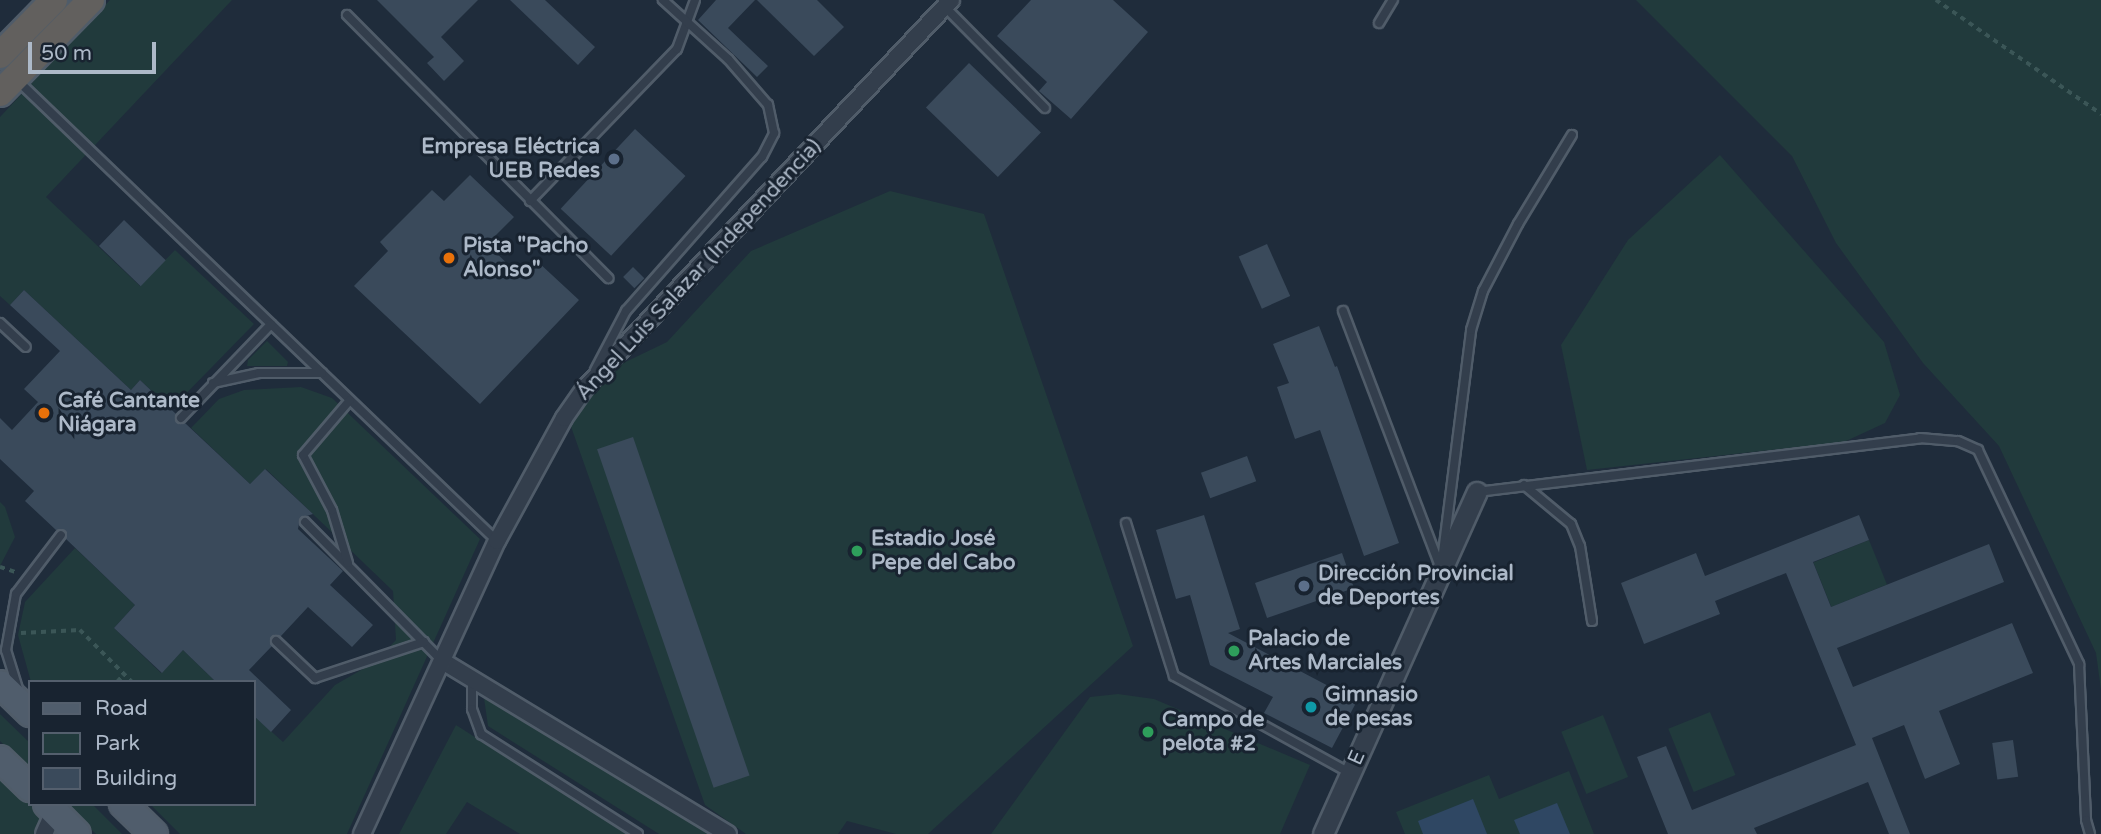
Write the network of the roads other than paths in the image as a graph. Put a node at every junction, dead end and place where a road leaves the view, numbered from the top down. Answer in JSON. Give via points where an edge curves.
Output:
{"nodes":[{"id":1,"x":54,"y":0,"type":"edge"},
{"id":2,"x":91,"y":0,"type":"edge"},
{"id":3,"x":663,"y":0,"type":"edge"},
{"id":4,"x":695,"y":0,"type":"edge"},
{"id":5,"x":1393,"y":0,"type":"edge"},
{"id":6,"x":948,"y":3,"type":"edge"},
{"id":7,"x":347,"y":15,"type":"dead end"},
{"id":8,"x":686,"y":22,"type":"junction"},
{"id":9,"x":1379,"y":23,"type":"dead end"},
{"id":10,"x":0,"y":55,"type":"edge"},
{"id":11,"x":5,"y":78,"type":"edge"},
{"id":12,"x":1045,"y":108,"type":"dead end"},
{"id":13,"x":1572,"y":135,"type":"dead end"},
{"id":14,"x":530,"y":201,"type":"junction"},
{"id":15,"x":608,"y":278,"type":"dead end"},
{"id":16,"x":1343,"y":311,"type":"dead end"},
{"id":17,"x":0,"y":323,"type":"edge"},
{"id":18,"x":271,"y":324,"type":"junction"},
{"id":19,"x":26,"y":347,"type":"dead end"},
{"id":20,"x":323,"y":373,"type":"junction"},
{"id":21,"x":213,"y":383,"type":"junction"},
{"id":22,"x":586,"y":387,"type":"junction"},
{"id":23,"x":351,"y":400,"type":"junction"},
{"id":24,"x":181,"y":418,"type":"dead end"},
{"id":25,"x":1524,"y":485,"type":"junction"},
{"id":26,"x":1477,"y":492,"type":"joint"},
{"id":27,"x":305,"y":523,"type":"dead end"},
{"id":28,"x":1126,"y":523,"type":"dead end"},
{"id":29,"x":61,"y":535,"type":"dead end"},
{"id":30,"x":497,"y":541,"type":"junction"},
{"id":31,"x":348,"y":565,"type":"junction"},
{"id":32,"x":1441,"y":569,"type":"junction"},
{"id":33,"x":1591,"y":621,"type":"dead end"},
{"id":34,"x":276,"y":641,"type":"dead end"},
{"id":35,"x":424,"y":642,"type":"junction"},
{"id":36,"x":444,"y":662,"type":"junction"},
{"id":37,"x":472,"y":679,"type":"junction"},
{"id":38,"x":0,"y":684,"type":"edge"},
{"id":39,"x":27,"y":710,"type":"edge"},
{"id":40,"x":0,"y":759,"type":"edge"},
{"id":41,"x":1350,"y":773,"type":"junction"},
{"id":42,"x":28,"y":786,"type":"edge"},
{"id":43,"x":125,"y":806,"type":"edge"},
{"id":44,"x":48,"y":817,"type":"edge"},
{"id":45,"x":78,"y":834,"type":"edge"},
{"id":46,"x":154,"y":834,"type":"edge"},
{"id":47,"x":362,"y":834,"type":"edge"},
{"id":48,"x":638,"y":834,"type":"edge"},
{"id":49,"x":728,"y":834,"type":"edge"},
{"id":50,"x":1323,"y":834,"type":"edge"},
{"id":51,"x":2090,"y":834,"type":"edge"}],
"edges":[{"from":1,"to":10,"type":"highway"},
{"from":2,"to":11,"type":"highway"},
{"from":3,"to":8,"type":"lane"},
{"from":4,"to":8,"type":"lane"},
{"from":5,"to":9,"type":"lane"},
{"from":6,"to":12,"type":"lane"},
{"from":6,"to":22,"type":"street","name":"Ángel Luis Salazar (Independencia)"},
{"from":7,"to":14,"type":"lane"},
{"from":8,"to":14,"type":"lane","via":[[677,49]]},
{"from":8,"to":22,"type":"lane","via":[[728,59],[768,105],[774,133],[762,157],[626,311]]},
{"from":11,"to":18,"type":"lane"},
{"from":13,"to":32,"type":"lane","via":[[1489,279],[1471,330]]},
{"from":14,"to":15,"type":"lane"},
{"from":16,"to":32,"type":"lane"},
{"from":17,"to":19,"type":"lane"},
{"from":18,"to":20,"type":"lane"},
{"from":18,"to":21,"type":"lane"},
{"from":20,"to":21,"type":"lane","via":[[259,373]]},
{"from":20,"to":23,"type":"lane"},
{"from":21,"to":24,"type":"lane"},
{"from":22,"to":30,"type":"street","name":"Ángel Luis Salazar (Independencia)","via":[[564,418]]},
{"from":23,"to":30,"type":"lane"},
{"from":23,"to":31,"type":"lane","via":[[303,455],[332,510]]},
{"from":25,"to":26,"type":"lane"},
{"from":25,"to":33,"type":"lane","via":[[1572,524],[1580,546]]},
{"from":25,"to":51,"type":"lane","via":[[1920,438],[1958,441],[1978,450],[2079,664]]},
{"from":26,"to":32,"type":"street","name":"E"},
{"from":27,"to":31,"type":"lane"},
{"from":28,"to":41,"type":"lane","via":[[1174,676]]},
{"from":29,"to":39,"type":"lane","via":[[16,594],[6,650]]},
{"from":30,"to":36,"type":"street","name":"Ángel Luis Salazar (Independencia)"},
{"from":31,"to":35,"type":"lane"},
{"from":32,"to":41,"type":"street","name":"E"},
{"from":34,"to":35,"type":"lane","via":[[315,678]]},
{"from":35,"to":36,"type":"lane"},
{"from":36,"to":37,"type":"street"},
{"from":36,"to":47,"type":"street","name":"Ángel Luis Salazar (Independencia)"},
{"from":37,"to":48,"type":"lane","via":[[472,709],[481,734]]},
{"from":37,"to":49,"type":"street"},
{"from":38,"to":39,"type":"main road"},
{"from":40,"to":42,"type":"main road"},
{"from":41,"to":50,"type":"street","name":"E"},
{"from":43,"to":46,"type":"main road"},
{"from":44,"to":45,"type":"main road"}]}
